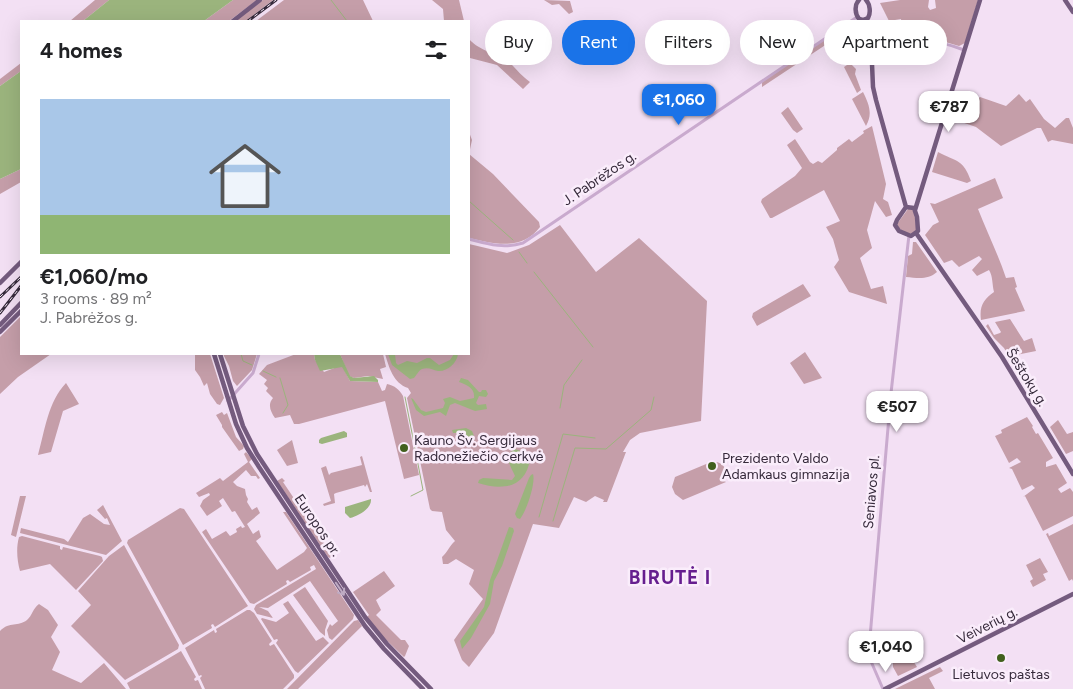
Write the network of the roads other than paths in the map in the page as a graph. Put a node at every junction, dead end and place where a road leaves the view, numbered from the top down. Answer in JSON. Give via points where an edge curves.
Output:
{"nodes":[{"id":1,"x":260,"y":0,"type":"edge"},
{"id":2,"x":859,"y":0,"type":"edge"},
{"id":3,"x":866,"y":0,"type":"edge"},
{"id":4,"x":980,"y":0,"type":"edge"},
{"id":5,"x":1065,"y":0,"type":"edge"},
{"id":6,"x":1073,"y":12,"type":"edge"},
{"id":7,"x":857,"y":17,"type":"junction"},
{"id":8,"x":234,"y":20,"type":"edge"},
{"id":9,"x":862,"y":20,"type":"edge"},
{"id":10,"x":865,"y":20,"type":"edge"},
{"id":11,"x":947,"y":45,"type":"edge"},
{"id":12,"x":964,"y":50,"type":"junction"},
{"id":13,"x":872,"y":65,"type":"edge"},
{"id":14,"x":906,"y":208,"type":"junction"},
{"id":15,"x":915,"y":210,"type":"junction"},
{"id":16,"x":916,"y":233,"type":"junction"},
{"id":17,"x":909,"y":236,"type":"junction"},
{"id":18,"x":470,"y":239,"type":"edge"},
{"id":19,"x":20,"y":263,"type":"edge"},
{"id":20,"x":0,"y":283,"type":"edge"},
{"id":21,"x":20,"y":304,"type":"edge"},
{"id":22,"x":20,"y":312,"type":"edge"},
{"id":23,"x":0,"y":325,"type":"edge"},
{"id":24,"x":0,"y":332,"type":"edge"},
{"id":25,"x":214,"y":355,"type":"edge"},
{"id":26,"x":220,"y":355,"type":"edge"},
{"id":27,"x":259,"y":355,"type":"edge"},
{"id":28,"x":232,"y":395,"type":"junction"},
{"id":29,"x":228,"y":401,"type":"junction"},
{"id":30,"x":1073,"y":474,"type":"edge"},
{"id":31,"x":307,"y":529,"type":"junction"},
{"id":32,"x":300,"y":530,"type":"junction"},
{"id":33,"x":328,"y":561,"type":"junction"},
{"id":34,"x":323,"y":564,"type":"junction"},
{"id":35,"x":1073,"y":594,"type":"edge"},
{"id":36,"x":362,"y":611,"type":"junction"},
{"id":37,"x":357,"y":615,"type":"junction"},
{"id":38,"x":398,"y":656,"type":"junction"},
{"id":39,"x":394,"y":660,"type":"junction"},
{"id":40,"x":421,"y":679,"type":"junction"},
{"id":41,"x":417,"y":683,"type":"junction"},
{"id":42,"x":423,"y":689,"type":"edge"},
{"id":43,"x":431,"y":689,"type":"edge"},
{"id":44,"x":884,"y":689,"type":"edge"}],
"edges":[{"from":1,"to":8,"type":"main road"},
{"from":2,"to":7,"type":"main road"},
{"from":3,"to":10,"type":"main road","via":[[870,13]]},
{"from":4,"to":12,"type":"main road"},
{"from":5,"to":6,"type":"main road"},
{"from":7,"to":9,"type":"main road"},
{"from":7,"to":18,"type":"street","name":"J. Pabrėžos g.","via":[[523,242],[499,246]]},
{"from":11,"to":12,"type":"street"},
{"from":12,"to":15,"type":"main road"},
{"from":13,"to":14,"type":"main road","via":[[873,87]]},
{"from":14,"to":15,"type":"main road"},
{"from":14,"to":17,"type":"main road","via":[[895,225]]},
{"from":15,"to":16,"type":"main road"},
{"from":16,"to":17,"type":"main road"},
{"from":16,"to":30,"type":"main road","name":"Šeštokų g.","via":[[1002,357]]},
{"from":17,"to":44,"type":"street","name":"Seniavos pl.","via":[[869,649],[870,659]]},
{"from":19,"to":20,"type":"main road"},
{"from":21,"to":23,"type":"main road"},
{"from":22,"to":24,"type":"main road"},
{"from":25,"to":29,"type":"main road","name":"Europos pr."},
{"from":26,"to":28,"type":"main road","name":"Europos pr."},
{"from":27,"to":28,"type":"street","via":[[253,373]]},
{"from":28,"to":29,"type":"street"},
{"from":28,"to":31,"type":"main road","name":"Europos pr.","via":[[253,447]]},
{"from":29,"to":32,"type":"main road","name":"Europos pr.","via":[[247,448]]},
{"from":31,"to":32,"type":"main road"},
{"from":31,"to":33,"type":"main road","name":"Europos pr."},
{"from":32,"to":34,"type":"main road","name":"Europos pr."},
{"from":33,"to":34,"type":"main road"},
{"from":33,"to":36,"type":"main road","name":"Europos pr."},
{"from":34,"to":37,"type":"main road","name":"Europos pr.","one_way":true},
{"from":35,"to":44,"type":"main road","name":"Veiverių g."},
{"from":36,"to":37,"type":"main road"},
{"from":36,"to":38,"type":"main road","name":"Europos pr."},
{"from":37,"to":39,"type":"main road","name":"Europos pr."},
{"from":38,"to":39,"type":"main road"},
{"from":38,"to":40,"type":"main road","name":"Europos pr."},
{"from":39,"to":41,"type":"main road","name":"Europos pr."},
{"from":40,"to":41,"type":"main road"},
{"from":40,"to":43,"type":"main road","name":"Europos pr."},
{"from":41,"to":42,"type":"main road","name":"Europos pr."}]}
